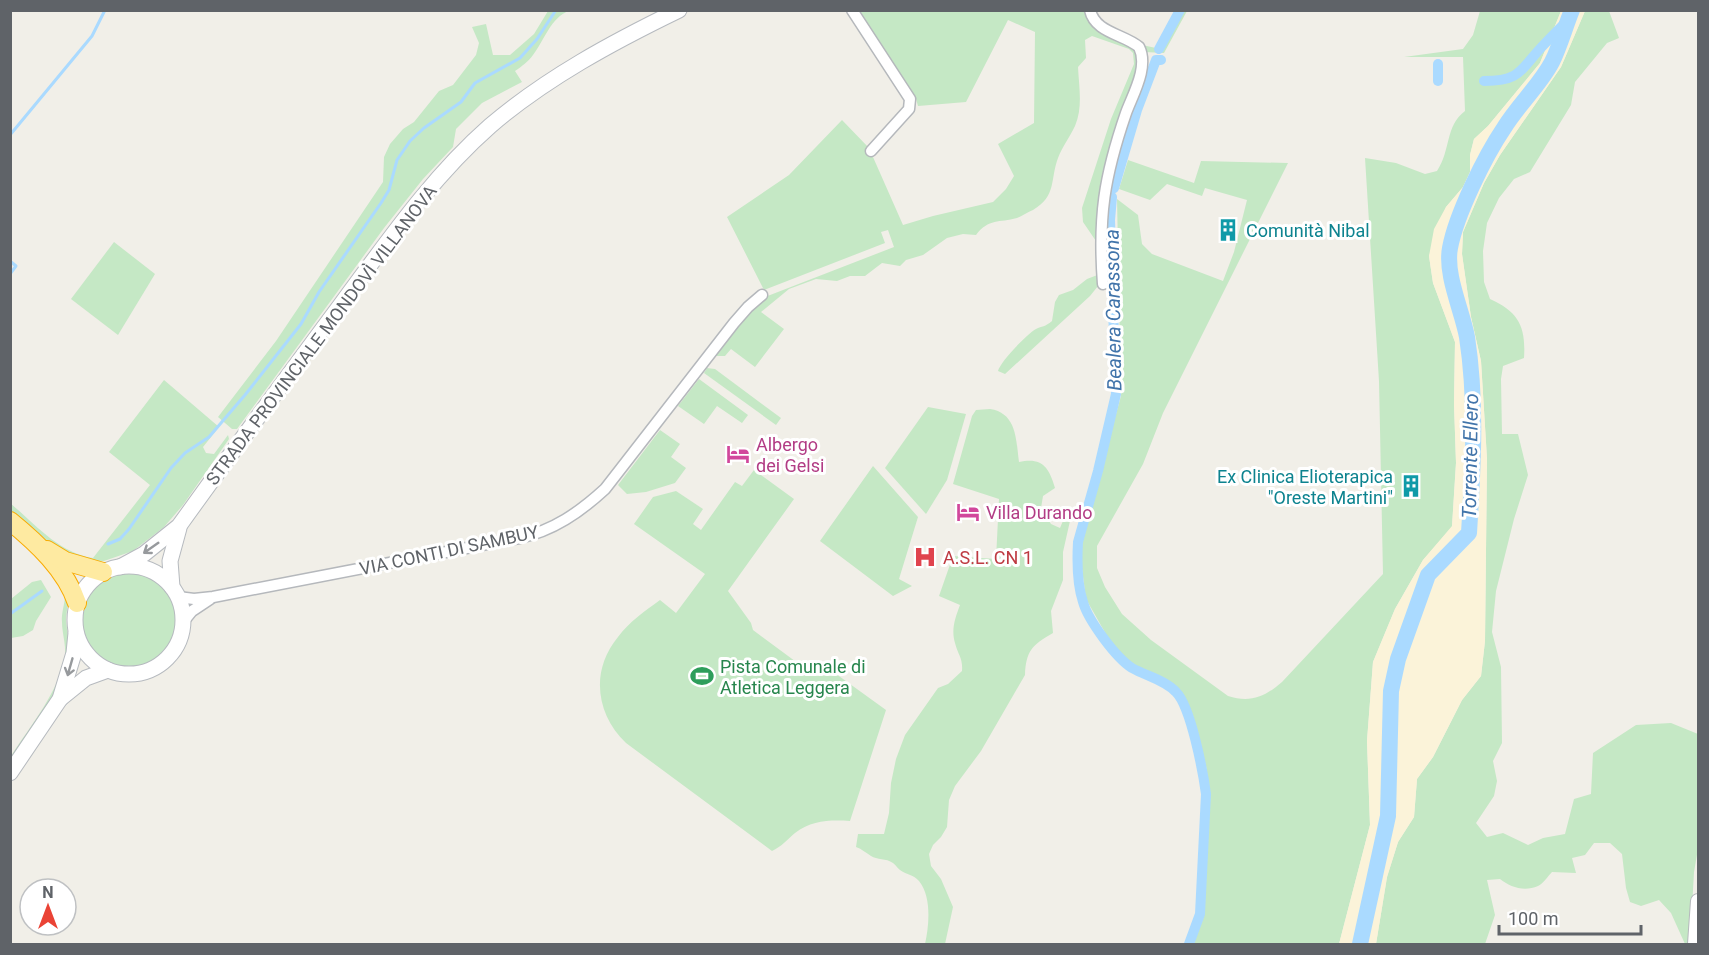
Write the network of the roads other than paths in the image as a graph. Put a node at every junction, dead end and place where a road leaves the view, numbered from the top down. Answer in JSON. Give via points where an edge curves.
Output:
{"nodes":[{"id":1,"x":679,"y":10,"type":"edge"},
{"id":2,"x":852,"y":10,"type":"edge"},
{"id":3,"x":1090,"y":10,"type":"edge"},
{"id":4,"x":871,"y":151,"type":"dead end"},
{"id":5,"x":1103,"y":284,"type":"dead end"},
{"id":6,"x":762,"y":295,"type":"dead end"},
{"id":7,"x":10,"y":521,"type":"edge"},
{"id":8,"x":179,"y":526,"type":"junction"},
{"id":9,"x":38,"y":546,"type":"junction"},
{"id":10,"x":112,"y":569,"type":"junction"},
{"id":11,"x":175,"y":592,"type":"junction"},
{"id":12,"x":213,"y":597,"type":"junction"},
{"id":13,"x":77,"y":603,"type":"junction"},
{"id":14,"x":183,"y":622,"type":"junction"},
{"id":15,"x":76,"y":633,"type":"junction"},
{"id":16,"x":108,"y":670,"type":"junction"},
{"id":17,"x":60,"y":699,"type":"junction"},
{"id":18,"x":10,"y":773,"type":"edge"},
{"id":19,"x":1698,"y":901,"type":"edge"},
{"id":20,"x":1695,"y":945,"type":"edge"}],
"edges":[{"from":1,"to":8,"type":"main road","name":"STRADA PROVINCIALE MONDOVÌ VILLANOVA","via":[[545,85],[465,150],[403,221]]},
{"from":2,"to":4,"type":"street","via":[[910,99],[909,109]]},
{"from":3,"to":5,"type":"street","via":[[1100,26],[1139,47],[1142,60],[1104,189]]},
{"from":6,"to":12,"type":"street","name":"VIA CONTI DI SAMBUY","via":[[734,323],[605,489],[558,525],[529,536]]},
{"from":7,"to":9,"type":"highway"},
{"from":8,"to":10,"type":"main road","name":"STRADA PROVINCIALE MONDOVÌ VILLANOVA","one_way":true,"via":[[157,544]]},
{"from":8,"to":11,"type":"main road","name":"STRADA PROVINCIALE MONDOVÌ VILLANOVA","via":[[170,561]]},
{"from":9,"to":10,"type":"highway","via":[[65,561]]},
{"from":9,"to":13,"type":"highway","via":[[61,572]]},
{"from":10,"to":11,"type":"main road","via":[[147,569]]},
{"from":10,"to":13,"type":"main road","via":[[90,582]]},
{"from":11,"to":12,"type":"street","name":"VIA CONTI DI SAMBUY","via":[[194,598]]},
{"from":11,"to":14,"type":"main road"},
{"from":12,"to":14,"type":"street","name":"VIA CONTI DI SAMBUY"},
{"from":13,"to":15,"type":"main road"},
{"from":14,"to":16,"type":"main road","via":[[178,642],[157,666],[139,673]]},
{"from":15,"to":16,"type":"main road","via":[[90,658]]},
{"from":15,"to":17,"type":"main road","one_way":true},
{"from":16,"to":17,"type":"main road","via":[[86,678]]},
{"from":17,"to":18,"type":"main road"},
{"from":19,"to":20,"type":"street"}]}
